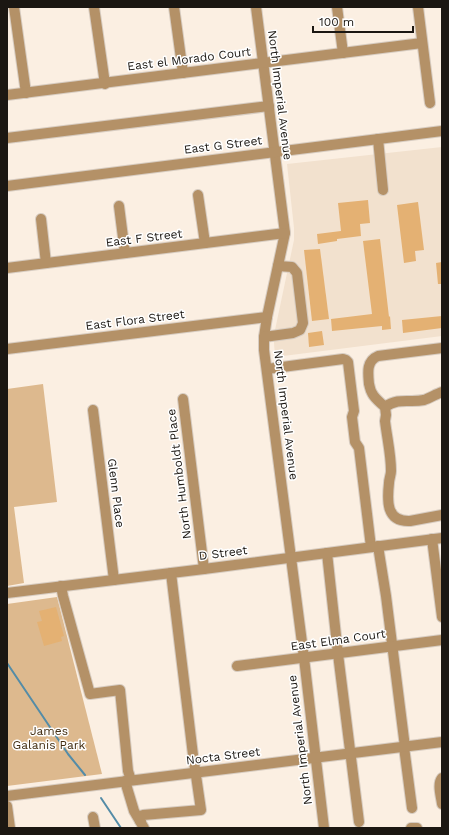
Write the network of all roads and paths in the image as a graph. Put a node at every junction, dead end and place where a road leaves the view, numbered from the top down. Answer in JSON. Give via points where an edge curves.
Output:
{"nodes":[{"id":1,"x":14,"y":7,"type":"edge"},
{"id":2,"x":94,"y":7,"type":"edge"},
{"id":3,"x":174,"y":7,"type":"edge"},
{"id":4,"x":256,"y":7,"type":"edge"},
{"id":5,"x":337,"y":7,"type":"edge"},
{"id":6,"x":418,"y":7,"type":"edge"},
{"id":7,"x":422,"y":43,"type":"junction"},
{"id":8,"x":343,"y":53,"type":"junction"},
{"id":9,"x":263,"y":63,"type":"junction"},
{"id":10,"x":183,"y":73,"type":"junction"},
{"id":11,"x":105,"y":84,"type":"junction"},
{"id":12,"x":26,"y":94,"type":"junction"},
{"id":13,"x":7,"y":96,"type":"edge"},
{"id":14,"x":430,"y":103,"type":"dead end"},
{"id":15,"x":269,"y":106,"type":"junction"},
{"id":16,"x":442,"y":131,"type":"edge"},
{"id":17,"x":7,"y":138,"type":"edge"},
{"id":18,"x":378,"y":139,"type":"junction"},
{"id":19,"x":275,"y":152,"type":"junction"},
{"id":20,"x":7,"y":186,"type":"edge"},
{"id":21,"x":383,"y":190,"type":"dead end"},
{"id":22,"x":198,"y":195,"type":"dead end"},
{"id":23,"x":119,"y":206,"type":"dead end"},
{"id":24,"x":41,"y":219,"type":"dead end"},
{"id":25,"x":284,"y":233,"type":"junction"},
{"id":26,"x":205,"y":243,"type":"junction"},
{"id":27,"x":126,"y":253,"type":"junction"},
{"id":28,"x":46,"y":263,"type":"junction"},
{"id":29,"x":278,"y":266,"type":"junction"},
{"id":30,"x":7,"y":268,"type":"edge"},
{"id":31,"x":267,"y":317,"type":"junction"},
{"id":32,"x":264,"y":337,"type":"junction"},
{"id":33,"x":442,"y":348,"type":"edge"},
{"id":34,"x":7,"y":349,"type":"edge"},
{"id":35,"x":267,"y":369,"type":"junction"},
{"id":36,"x":442,"y":392,"type":"edge"},
{"id":37,"x":183,"y":399,"type":"dead end"},
{"id":38,"x":385,"y":407,"type":"junction"},
{"id":39,"x":93,"y":410,"type":"dead end"},
{"id":40,"x":442,"y":515,"type":"edge"},
{"id":41,"x":437,"y":539,"type":"edge"},
{"id":42,"x":375,"y":546,"type":"junction"},
{"id":43,"x":327,"y":553,"type":"junction"},
{"id":44,"x":290,"y":558,"type":"junction"},
{"id":45,"x":204,"y":569,"type":"junction"},
{"id":46,"x":171,"y":573,"type":"junction"},
{"id":47,"x":114,"y":580,"type":"junction"},
{"id":48,"x":61,"y":586,"type":"junction"},
{"id":49,"x":7,"y":593,"type":"edge"},
{"id":50,"x":442,"y":617,"type":"edge"},
{"id":51,"x":442,"y":640,"type":"edge"},
{"id":52,"x":393,"y":646,"type":"junction"},
{"id":53,"x":338,"y":654,"type":"junction"},
{"id":54,"x":304,"y":658,"type":"junction"},
{"id":55,"x":237,"y":666,"type":"dead end"},
{"id":56,"x":442,"y":742,"type":"edge"},
{"id":57,"x":404,"y":747,"type":"junction"},
{"id":58,"x":351,"y":753,"type":"junction"},
{"id":59,"x":315,"y":758,"type":"junction"},
{"id":60,"x":196,"y":773,"type":"junction"},
{"id":61,"x":442,"y":778,"type":"edge"},
{"id":62,"x":128,"y":781,"type":"junction"},
{"id":63,"x":7,"y":796,"type":"edge"},
{"id":64,"x":442,"y":804,"type":"edge"},
{"id":65,"x":7,"y":806,"type":"edge"},
{"id":66,"x":412,"y":808,"type":"dead end"},
{"id":67,"x":93,"y":817,"type":"dead end"},
{"id":68,"x":359,"y":822,"type":"dead end"},
{"id":69,"x":142,"y":824,"type":"edge"},
{"id":70,"x":10,"y":828,"type":"edge"},
{"id":71,"x":95,"y":828,"type":"edge"},
{"id":72,"x":324,"y":828,"type":"edge"},
{"id":73,"x":411,"y":828,"type":"edge"},
{"id":74,"x":417,"y":828,"type":"edge"}],
"edges":[{"from":1,"to":12,"type":"street"},
{"from":2,"to":11,"type":"street"},
{"from":3,"to":10,"type":"street"},
{"from":4,"to":9,"type":"street","name":"North Imperial Avenue"},
{"from":5,"to":8,"type":"street"},
{"from":6,"to":7,"type":"street"},
{"from":7,"to":8,"type":"street","name":"East el Morado Court"},
{"from":7,"to":14,"type":"street"},
{"from":8,"to":9,"type":"street","name":"East el Morado Court"},
{"from":9,"to":10,"type":"street","name":"East el Morado Court"},
{"from":9,"to":15,"type":"street","name":"North Imperial Avenue"},
{"from":10,"to":11,"type":"street","name":"East el Morado Court"},
{"from":11,"to":12,"type":"street","name":"East el Morado Court"},
{"from":12,"to":13,"type":"street","name":"East el Morado Court"},
{"from":15,"to":17,"type":"street"},
{"from":15,"to":19,"type":"street","name":"North Imperial Avenue"},
{"from":16,"to":18,"type":"street","name":"East G Street"},
{"from":18,"to":19,"type":"street","name":"East G Street"},
{"from":18,"to":21,"type":"street"},
{"from":19,"to":20,"type":"street","name":"East G Street"},
{"from":19,"to":25,"type":"street","name":"North Imperial Avenue"},
{"from":22,"to":26,"type":"street"},
{"from":23,"to":27,"type":"street"},
{"from":24,"to":28,"type":"street"},
{"from":25,"to":26,"type":"street","name":"East F Street"},
{"from":25,"to":29,"type":"street","name":"North Imperial Avenue"},
{"from":26,"to":27,"type":"street","name":"East F Street"},
{"from":27,"to":28,"type":"street","name":"East F Street"},
{"from":28,"to":30,"type":"street","name":"East F Street"},
{"from":29,"to":31,"type":"street","name":"North Imperial Avenue"},
{"from":29,"to":32,"type":"street","via":[[292,268],[297,273],[303,323],[300,330],[293,333]]},
{"from":31,"to":32,"type":"street","name":"North Imperial Avenue"},
{"from":31,"to":34,"type":"street","name":"East Flora Street"},
{"from":32,"to":35,"type":"street","name":"North Imperial Avenue"},
{"from":33,"to":38,"type":"street","via":[[378,356],[371,361],[368,374],[371,392]]},
{"from":35,"to":42,"type":"street","via":[[343,359],[348,362],[355,442],[359,448]]},
{"from":35,"to":44,"type":"street","name":"North Imperial Avenue"},
{"from":36,"to":38,"type":"street","via":[[425,400],[402,400]]},
{"from":37,"to":45,"type":"street","name":"North Humboldt Place"},
{"from":38,"to":40,"type":"street","via":[[391,470],[389,509],[394,517],[405,522]]},
{"from":39,"to":47,"type":"street","name":"Glenn Place"},
{"from":41,"to":42,"type":"street","name":"D Street"},
{"from":41,"to":50,"type":"street"},
{"from":42,"to":43,"type":"street","name":"D Street"},
{"from":42,"to":52,"type":"street"},
{"from":43,"to":44,"type":"street","name":"D Street"},
{"from":43,"to":53,"type":"street"},
{"from":44,"to":45,"type":"street","name":"D Street"},
{"from":44,"to":54,"type":"street","name":"North Imperial Avenue"},
{"from":45,"to":46,"type":"street","name":"D Street"},
{"from":46,"to":47,"type":"street","name":"D Street"},
{"from":46,"to":60,"type":"street"},
{"from":47,"to":48,"type":"street","name":"D Street"},
{"from":48,"to":49,"type":"street","name":"D Street"},
{"from":48,"to":62,"type":"street","via":[[90,694],[120,690]]},
{"from":51,"to":52,"type":"street","name":"East Elma Court"},
{"from":52,"to":53,"type":"street","name":"East Elma Court"},
{"from":52,"to":57,"type":"street"},
{"from":53,"to":54,"type":"street","name":"East Elma Court"},
{"from":53,"to":58,"type":"street"},
{"from":54,"to":55,"type":"street","name":"East Elma Court"},
{"from":54,"to":59,"type":"street","name":"North Imperial Avenue"},
{"from":56,"to":57,"type":"street","name":"Nocta Street"},
{"from":57,"to":58,"type":"street","name":"Nocta Street"},
{"from":57,"to":66,"type":"street"},
{"from":58,"to":59,"type":"street","name":"Nocta Street"},
{"from":58,"to":68,"type":"street"},
{"from":59,"to":60,"type":"street","name":"Nocta Street"},
{"from":59,"to":72,"type":"street","name":"North Imperial Avenue"},
{"from":60,"to":62,"type":"street","name":"Nocta Street"},
{"from":60,"to":69,"type":"street","via":[[201,810],[143,815]]},
{"from":61,"to":64,"type":"street","via":[[439,783]]},
{"from":62,"to":63,"type":"street","name":"Nocta Street"},
{"from":62,"to":69,"type":"street","via":[[134,811]]},
{"from":65,"to":70,"type":"street"},
{"from":67,"to":71,"type":"street"},
{"from":73,"to":74,"type":"street"}]}
